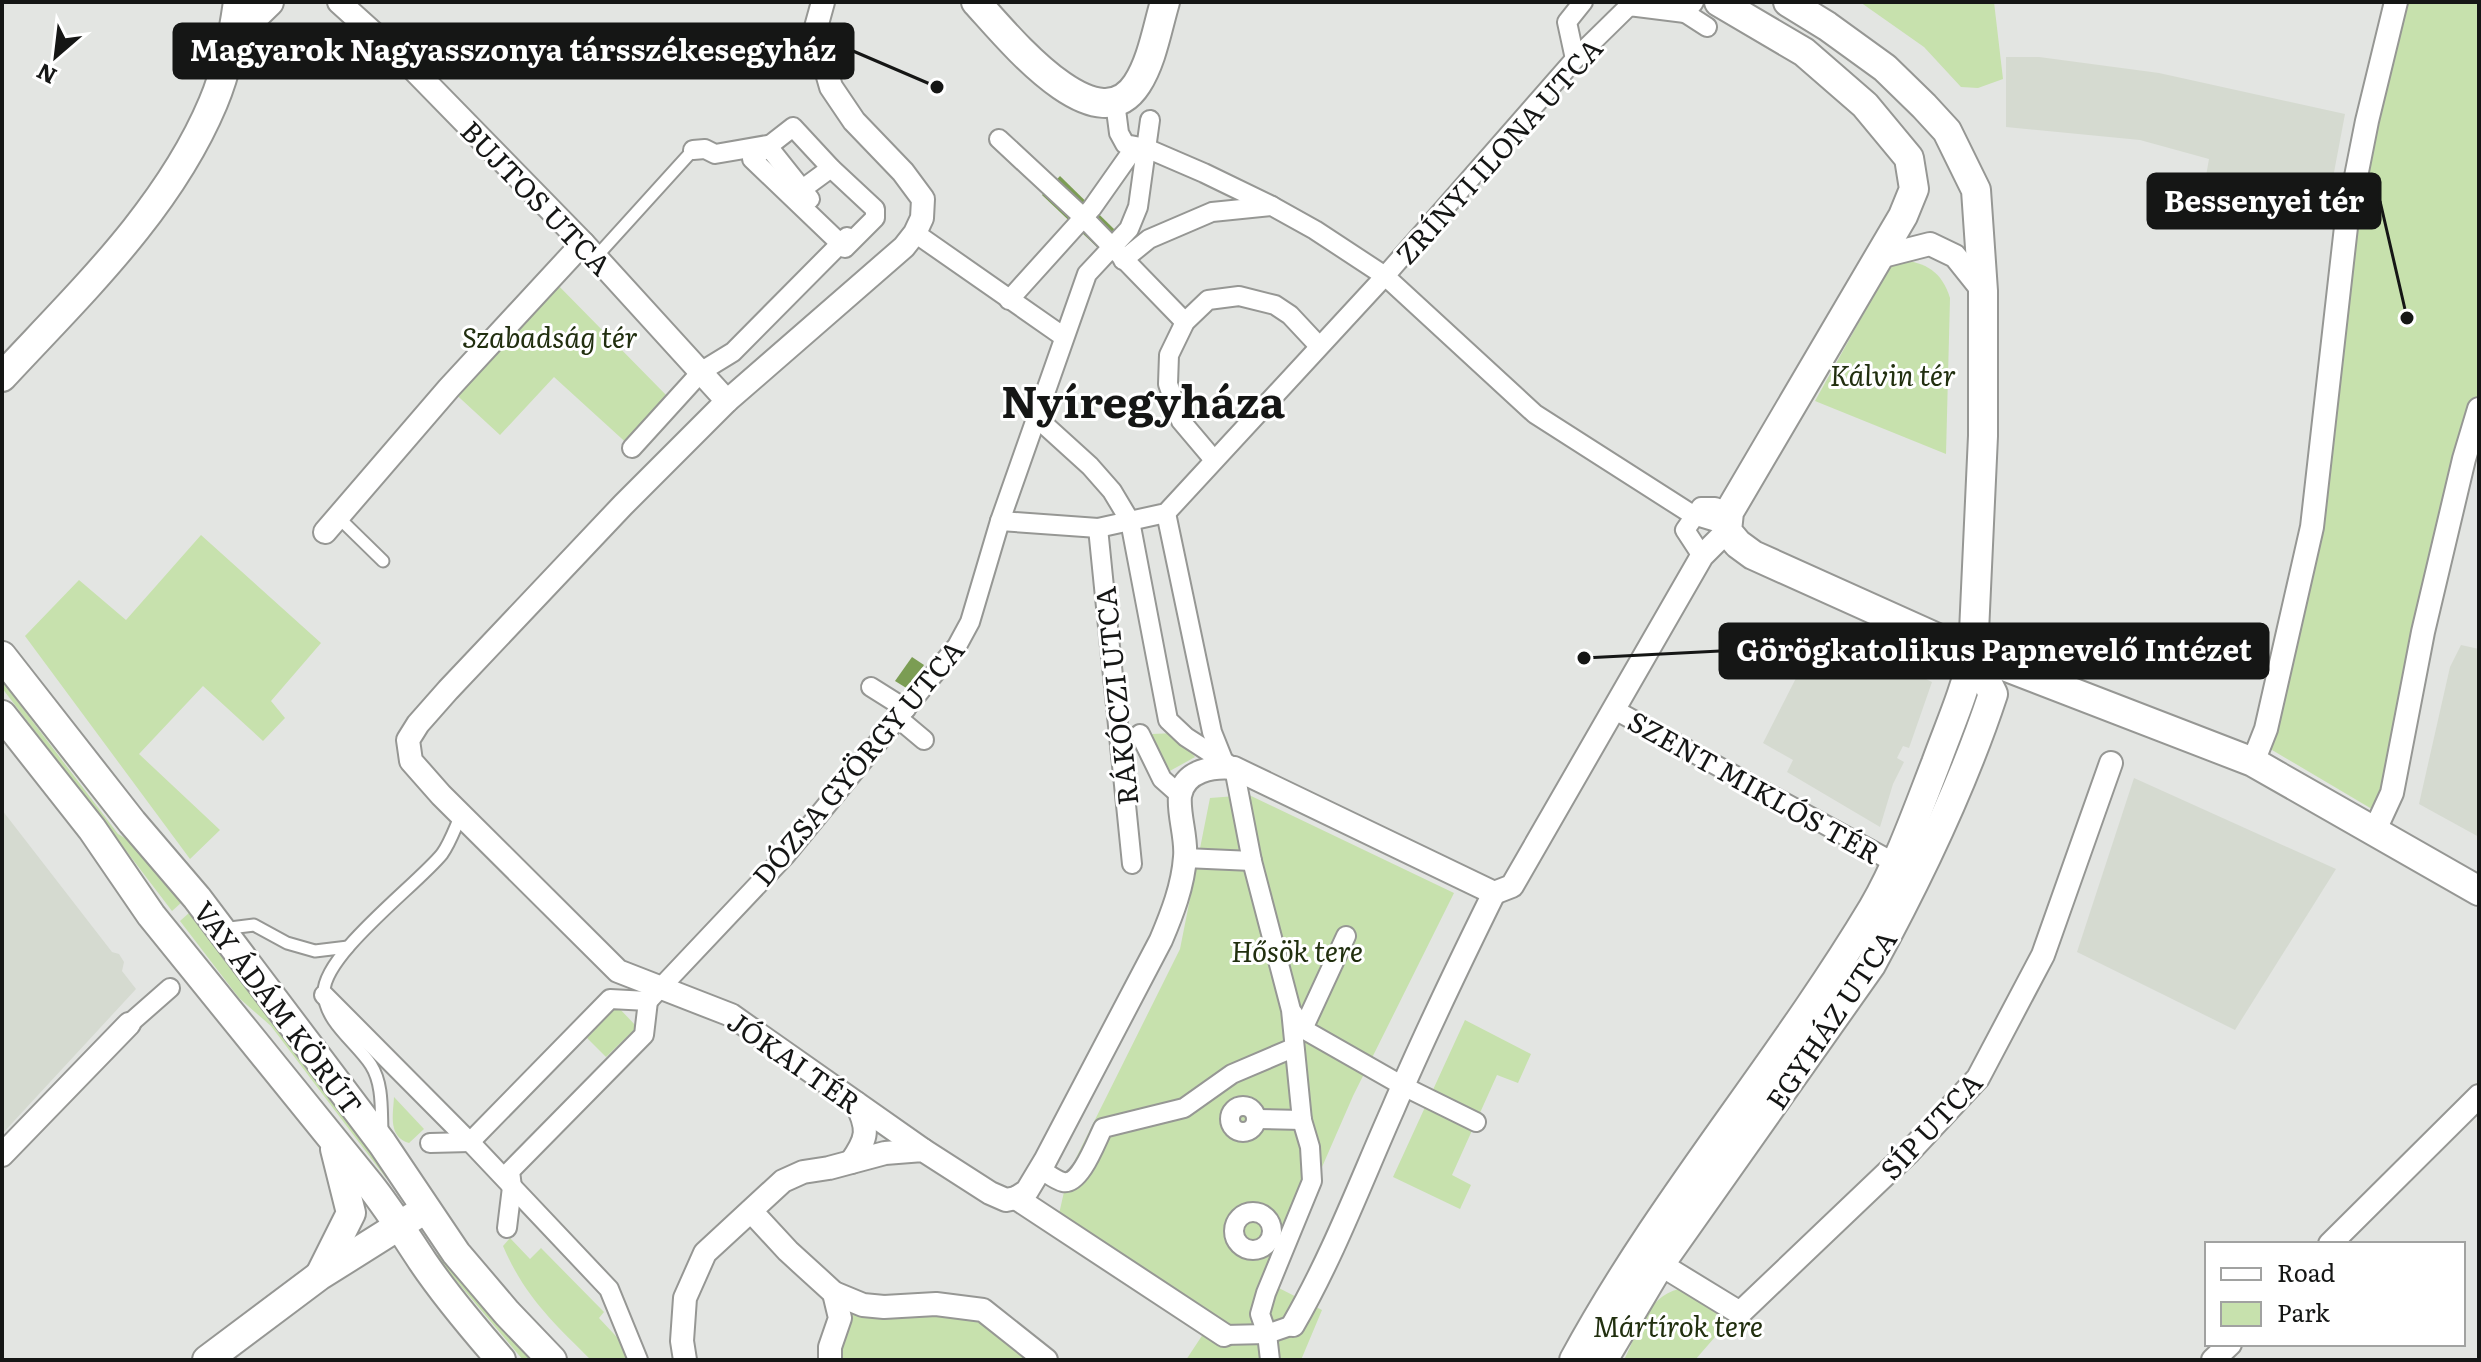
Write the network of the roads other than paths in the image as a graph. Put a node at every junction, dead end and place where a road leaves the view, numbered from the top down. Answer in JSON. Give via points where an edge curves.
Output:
{"nodes":[{"id":1,"x":238,"y":2,"type":"edge"},
{"id":2,"x":269,"y":2,"type":"edge"},
{"id":3,"x":339,"y":2,"type":"edge"},
{"id":4,"x":823,"y":2,"type":"edge"},
{"id":5,"x":976,"y":2,"type":"edge"},
{"id":6,"x":1165,"y":2,"type":"edge"},
{"id":7,"x":1583,"y":2,"type":"edge"},
{"id":8,"x":1666,"y":2,"type":"edge"},
{"id":9,"x":1788,"y":2,"type":"edge"},
{"id":10,"x":2396,"y":2,"type":"edge"},
{"id":11,"x":1689,"y":7,"type":"edge"},
{"id":12,"x":1713,"y":14,"type":"edge"},
{"id":13,"x":233,"y":37,"type":"junction"},
{"id":14,"x":1575,"y":59,"type":"junction"},
{"id":15,"x":1115,"y":102,"type":"junction"},
{"id":16,"x":1150,"y":120,"type":"dead end"},
{"id":17,"x":999,"y":139,"type":"dead end"},
{"id":18,"x":767,"y":145,"type":"junction"},
{"id":19,"x":1140,"y":148,"type":"junction"},
{"id":20,"x":693,"y":150,"type":"joint"},
{"id":21,"x":831,"y":168,"type":"junction"},
{"id":22,"x":801,"y":190,"type":"junction"},
{"id":23,"x":1272,"y":206,"type":"junction"},
{"id":24,"x":1083,"y":217,"type":"junction"},
{"id":25,"x":915,"y":233,"type":"junction"},
{"id":26,"x":843,"y":240,"type":"junction"},
{"id":27,"x":590,"y":250,"type":"junction"},
{"id":28,"x":1117,"y":254,"type":"junction"},
{"id":29,"x":1879,"y":257,"type":"junction"},
{"id":30,"x":1385,"y":276,"type":"junction"},
{"id":31,"x":1983,"y":291,"type":"junction"},
{"id":32,"x":1009,"y":300,"type":"junction"},
{"id":33,"x":1185,"y":322,"type":"junction"},
{"id":34,"x":1064,"y":337,"type":"junction"},
{"id":35,"x":1319,"y":346,"type":"junction"},
{"id":36,"x":702,"y":371,"type":"junction"},
{"id":37,"x":2,"y":377,"type":"edge"},
{"id":38,"x":727,"y":401,"type":"junction"},
{"id":39,"x":2479,"y":409,"type":"edge"},
{"id":40,"x":1036,"y":417,"type":"junction"},
{"id":41,"x":632,"y":448,"type":"dead end"},
{"id":42,"x":1214,"y":460,"type":"junction"},
{"id":43,"x":2472,"y":460,"type":"edge"},
{"id":44,"x":1166,"y":513,"type":"junction"},
{"id":45,"x":1693,"y":515,"type":"junction"},
{"id":46,"x":1000,"y":521,"type":"junction"},
{"id":47,"x":1130,"y":521,"type":"junction"},
{"id":48,"x":1727,"y":523,"type":"junction"},
{"id":49,"x":332,"y":525,"type":"joint"},
{"id":50,"x":1098,"y":528,"type":"junction"},
{"id":51,"x":1702,"y":556,"type":"junction"},
{"id":52,"x":383,"y":561,"type":"dead end"},
{"id":53,"x":1973,"y":654,"type":"junction"},
{"id":54,"x":2,"y":656,"type":"edge"},
{"id":55,"x":871,"y":687,"type":"dead end"},
{"id":56,"x":1615,"y":710,"type":"junction"},
{"id":57,"x":903,"y":714,"type":"junction"},
{"id":58,"x":2,"y":715,"type":"edge"},
{"id":59,"x":1140,"y":734,"type":"dead end"},
{"id":60,"x":924,"y":740,"type":"dead end"},
{"id":61,"x":2253,"y":762,"type":"junction"},
{"id":62,"x":2111,"y":763,"type":"dead end"},
{"id":63,"x":1229,"y":765,"type":"junction"},
{"id":64,"x":1180,"y":795,"type":"junction"},
{"id":65,"x":461,"y":815,"type":"junction"},
{"id":66,"x":2374,"y":832,"type":"junction"},
{"id":67,"x":1185,"y":858,"type":"junction"},
{"id":68,"x":1252,"y":861,"type":"junction"},
{"id":69,"x":1895,"y":863,"type":"junction"},
{"id":70,"x":1132,"y":864,"type":"dead end"},
{"id":71,"x":2479,"y":891,"type":"edge"},
{"id":72,"x":1494,"y":893,"type":"junction"},
{"id":73,"x":221,"y":929,"type":"junction"},
{"id":74,"x":1346,"y":936,"type":"dead end"},
{"id":75,"x":348,"y":947,"type":"junction"},
{"id":76,"x":170,"y":988,"type":"dead end"},
{"id":77,"x":654,"y":994,"type":"junction"},
{"id":78,"x":324,"y":995,"type":"junction"},
{"id":79,"x":1291,"y":1010,"type":"junction"},
{"id":80,"x":129,"y":1024,"type":"joint"},
{"id":81,"x":1303,"y":1029,"type":"junction"},
{"id":82,"x":1293,"y":1048,"type":"junction"},
{"id":83,"x":1232,"y":1074,"type":"junction"},
{"id":84,"x":1403,"y":1086,"type":"junction"},
{"id":85,"x":2479,"y":1096,"type":"edge"},
{"id":86,"x":856,"y":1103,"type":"junction"},
{"id":87,"x":1302,"y":1120,"type":"junction"},
{"id":88,"x":1476,"y":1122,"type":"dead end"},
{"id":89,"x":332,"y":1136,"type":"junction"},
{"id":90,"x":470,"y":1142,"type":"junction"},
{"id":91,"x":382,"y":1143,"type":"junction"},
{"id":92,"x":430,"y":1143,"type":"dead end"},
{"id":93,"x":923,"y":1150,"type":"junction"},
{"id":94,"x":2,"y":1155,"type":"edge"},
{"id":95,"x":851,"y":1162,"type":"junction"},
{"id":96,"x":1040,"y":1169,"type":"junction"},
{"id":97,"x":512,"y":1187,"type":"junction"},
{"id":98,"x":1016,"y":1198,"type":"junction"},
{"id":99,"x":426,"y":1207,"type":"junction"},
{"id":100,"x":751,"y":1211,"type":"junction"},
{"id":101,"x":401,"y":1226,"type":"junction"},
{"id":102,"x":507,"y":1228,"type":"dead end"},
{"id":103,"x":2332,"y":1242,"type":"edge"},
{"id":104,"x":1660,"y":1264,"type":"junction"},
{"id":105,"x":319,"y":1276,"type":"junction"},
{"id":106,"x":834,"y":1293,"type":"junction"},
{"id":107,"x":1293,"y":1325,"type":"joint"},
{"id":108,"x":1267,"y":1334,"type":"junction"},
{"id":109,"x":1224,"y":1335,"type":"joint"},
{"id":110,"x":2228,"y":1346,"type":"edge"},
{"id":111,"x":680,"y":1354,"type":"edge"},
{"id":112,"x":207,"y":1360,"type":"edge"},
{"id":113,"x":501,"y":1360,"type":"edge"},
{"id":114,"x":552,"y":1360,"type":"edge"},
{"id":115,"x":638,"y":1360,"type":"edge"},
{"id":116,"x":830,"y":1360,"type":"edge"},
{"id":117,"x":1046,"y":1360,"type":"edge"},
{"id":118,"x":1270,"y":1360,"type":"edge"},
{"id":119,"x":1574,"y":1360,"type":"edge"},
{"id":120,"x":1603,"y":1360,"type":"edge"},
{"id":121,"x":2213,"y":1360,"type":"edge"}],
"edges":[{"from":1,"to":13,"type":"street"},
{"from":2,"to":13,"type":"street"},
{"from":3,"to":27,"type":"street","name":"BUJTOS UTCA","via":[[412,68]]},
{"from":4,"to":25,"type":"street","via":[[815,31],[831,87],[923,199]]},
{"from":5,"to":15,"type":"street","via":[[1053,80],[1080,99]]},
{"from":6,"to":15,"type":"street","via":[[1135,87]]},
{"from":7,"to":14,"type":"street","via":[[1567,22]]},
{"from":8,"to":11,"type":"street"},
{"from":9,"to":31,"type":"street","via":[[1885,68],[1947,131],[1976,190]]},
{"from":10,"to":61,"type":"street","via":[[2346,227],[2312,527],[2266,729]]},
{"from":11,"to":12,"type":"street"},
{"from":11,"to":14,"type":"street","name":"ZRÍNYI ILONA UTCA","via":[[1629,6]]},
{"from":12,"to":29,"type":"street","via":[[1804,52],[1865,105],[1909,158],[1914,189]]},
{"from":13,"to":37,"type":"street","via":[[214,100],[179,169],[84,290]]},
{"from":14,"to":30,"type":"street","name":"ZRÍNYI ILONA UTCA"},
{"from":15,"to":19,"type":"street","via":[[1119,133],[1125,144]]},
{"from":16,"to":19,"type":"street"},
{"from":17,"to":24,"type":"street"},
{"from":18,"to":20,"type":"street","via":[[715,154]]},
{"from":18,"to":21,"type":"street","via":[[793,127]]},
{"from":18,"to":22,"type":"street"},
{"from":18,"to":26,"type":"street","via":[[752,159]]},
{"from":19,"to":23,"type":"street"},
{"from":19,"to":24,"type":"street"},
{"from":19,"to":28,"type":"street","via":[[1138,207]]},
{"from":20,"to":27,"type":"lane"},
{"from":21,"to":22,"type":"street"},
{"from":21,"to":26,"type":"street","via":[[875,209],[875,218],[845,248]]},
{"from":22,"to":26,"type":"street"},
{"from":23,"to":28,"type":"street","via":[[1212,212]]},
{"from":23,"to":30,"type":"street"},
{"from":24,"to":28,"type":"street"},
{"from":24,"to":32,"type":"street"},
{"from":25,"to":32,"type":"street"},
{"from":25,"to":38,"type":"street"},
{"from":26,"to":36,"type":"street","via":[[733,352]]},
{"from":27,"to":36,"type":"street","name":"BUJTOS UTCA"},
{"from":27,"to":49,"type":"street","via":[[449,388]]},
{"from":28,"to":33,"type":"street"},
{"from":28,"to":34,"type":"street","name":"DÓZSA GYÖRGY UTCA","via":[[1087,274]]},
{"from":29,"to":31,"type":"street","via":[[1930,244],[1955,256]]},
{"from":29,"to":48,"type":"street"},
{"from":30,"to":35,"type":"street","name":"ZRÍNYI ILONA UTCA"},
{"from":30,"to":45,"type":"street","via":[[1535,414]]},
{"from":31,"to":53,"type":"street","name":"EGYHÁZ UTCA"},
{"from":32,"to":34,"type":"street"},
{"from":33,"to":35,"type":"street","via":[[1208,300],[1239,296],[1275,305]]},
{"from":33,"to":42,"type":"street","via":[[1169,355],[1168,384],[1181,421]]},
{"from":34,"to":40,"type":"street","name":"DÓZSA GYÖRGY UTCA"},
{"from":35,"to":42,"type":"street","name":"ZRÍNYI ILONA UTCA"},
{"from":36,"to":38,"type":"street","name":"BUJTOS UTCA"},
{"from":36,"to":41,"type":"street"},
{"from":38,"to":65,"type":"street","name":"JÓKAI TÉR","via":[[418,724],[408,740],[411,761]]},
{"from":39,"to":43,"type":"street"},
{"from":40,"to":46,"type":"street","name":"DÓZSA GYÖRGY UTCA"},
{"from":40,"to":47,"type":"street","via":[[1090,466]]},
{"from":42,"to":44,"type":"street","name":"ZRÍNYI ILONA UTCA"},
{"from":43,"to":66,"type":"street","via":[[2423,632],[2392,793]]},
{"from":44,"to":47,"type":"street"},
{"from":44,"to":63,"type":"street","via":[[1212,732]]},
{"from":45,"to":48,"type":"street","via":[[1701,507],[1715,507]]},
{"from":45,"to":51,"type":"street","via":[[1685,530]]},
{"from":46,"to":50,"type":"street"},
{"from":46,"to":57,"type":"street","name":"DÓZSA GYÖRGY UTCA","via":[[970,622]]},
{"from":47,"to":50,"type":"street"},
{"from":47,"to":63,"type":"street","via":[[1168,720]]},
{"from":48,"to":51,"type":"street"},
{"from":48,"to":53,"type":"street","via":[[1738,544],[1753,555]]},
{"from":49,"to":52,"type":"lane"},
{"from":50,"to":70,"type":"street","name":"RÁKÓCZI UTCA"},
{"from":51,"to":56,"type":"street"},
{"from":53,"to":61,"type":"street"},
{"from":53,"to":69,"type":"street","name":"EGYHÁZ UTCA","via":[[1967,683]]},
{"from":53,"to":104,"type":"street","name":"EGYHÁZ UTCA","via":[[1993,694],[1941,826],[1897,917],[1871,965]]},
{"from":54,"to":73,"type":"street","name":"VAY ÁDÁM KÖRÚT"},
{"from":55,"to":57,"type":"street"},
{"from":56,"to":69,"type":"street","name":"SZENT MIKLÓS TÉR"},
{"from":56,"to":72,"type":"street","via":[[1512,886]]},
{"from":57,"to":60,"type":"street"},
{"from":57,"to":77,"type":"street","name":"DÓZSA GYÖRGY UTCA","via":[[785,856]]},
{"from":58,"to":89,"type":"street","name":"VAY ÁDÁM KÖRÚT","via":[[92,829],[151,915]]},
{"from":59,"to":64,"type":"street","via":[[1162,779]]},
{"from":61,"to":66,"type":"street"},
{"from":62,"to":104,"type":"street","name":"SÍP UTCA","via":[[2043,955],[1978,1078],[1910,1151],[1740,1313]]},
{"from":63,"to":64,"type":"street","via":[[1194,774]]},
{"from":63,"to":68,"type":"street"},
{"from":63,"to":72,"type":"street"},
{"from":64,"to":67,"type":"street"},
{"from":65,"to":75,"type":"lane","via":[[443,853]]},
{"from":65,"to":77,"type":"street","name":"JÓKAI TÉR","via":[[618,971]]},
{"from":66,"to":71,"type":"street"},
{"from":67,"to":68,"type":"street"},
{"from":67,"to":96,"type":"street","via":[[1161,940]]},
{"from":68,"to":79,"type":"street"},
{"from":69,"to":119,"type":"street","name":"EGYHÁZ UTCA","via":[[1874,906],[1638,1254]]},
{"from":72,"to":84,"type":"street"},
{"from":73,"to":75,"type":"lane","via":[[254,925],[315,951]]},
{"from":73,"to":91,"type":"street","name":"VAY ÁDÁM KÖRÚT"},
{"from":74,"to":81,"type":"street"},
{"from":75,"to":78,"type":"lane","via":[[325,983]]},
{"from":76,"to":80,"type":"street"},
{"from":77,"to":86,"type":"street","name":"JÓKAI TÉR","via":[[731,1015]]},
{"from":77,"to":90,"type":"street","via":[[610,999]]},
{"from":77,"to":97,"type":"street","via":[[644,1035],[510,1171]]},
{"from":78,"to":90,"type":"street"},
{"from":78,"to":91,"type":"lane","via":[[331,1017],[372,1067],[381,1092]]},
{"from":79,"to":81,"type":"street"},
{"from":79,"to":82,"type":"street"},
{"from":80,"to":94,"type":"street"},
{"from":81,"to":84,"type":"street"},
{"from":82,"to":83,"type":"street"},
{"from":82,"to":87,"type":"street"},
{"from":83,"to":87,"type":"street","via":[[1236,1108],[1231,1119],[1237,1129],[1249,1130],[1256,1119]]},
{"from":83,"to":96,"type":"street","via":[[1184,1108],[1103,1128],[1071,1182]]},
{"from":84,"to":88,"type":"street"},
{"from":84,"to":107,"type":"street","via":[[1361,1201]]},
{"from":85,"to":103,"type":"street"},
{"from":86,"to":93,"type":"street","name":"JÓKAI TÉR"},
{"from":86,"to":95,"type":"street","via":[[866,1124],[863,1146]]},
{"from":87,"to":108,"type":"street","via":[[1312,1181],[1278,1242],[1260,1314]]},
{"from":89,"to":101,"type":"street","name":"VAY ÁDÁM KÖRÚT"},
{"from":89,"to":105,"type":"street","via":[[351,1213]]},
{"from":90,"to":92,"type":"street"},
{"from":90,"to":97,"type":"street"},
{"from":91,"to":99,"type":"street","name":"VAY ÁDÁM KÖRÚT"},
{"from":93,"to":95,"type":"street","name":"JÓKAI TÉR"},
{"from":93,"to":98,"type":"street","name":"JÓKAI TÉR","via":[[990,1193]]},
{"from":95,"to":100,"type":"street","name":"JÓKAI TÉR","via":[[783,1181]]},
{"from":96,"to":98,"type":"street","via":[[1027,1191]]},
{"from":97,"to":102,"type":"street"},
{"from":97,"to":115,"type":"street","via":[[609,1289]]},
{"from":98,"to":109,"type":"street"},
{"from":99,"to":101,"type":"street"},
{"from":99,"to":114,"type":"street","name":"VAY ÁDÁM KÖRÚT","via":[[456,1253]]},
{"from":100,"to":106,"type":"street"},
{"from":100,"to":111,"type":"street","name":"JÓKAI TÉR","via":[[705,1253],[685,1298]]},
{"from":101,"to":105,"type":"street"},
{"from":101,"to":113,"type":"street","name":"VAY ÁDÁM KÖRÚT","via":[[422,1261]]},
{"from":104,"to":120,"type":"street","name":"EGYHÁZ UTCA"},
{"from":105,"to":112,"type":"street"},
{"from":106,"to":116,"type":"street","via":[[840,1318]]},
{"from":106,"to":117,"type":"street","via":[[863,1305],[936,1304],[983,1310]]},
{"from":107,"to":108,"type":"street"},
{"from":108,"to":109,"type":"street"},
{"from":108,"to":118,"type":"street"},
{"from":110,"to":121,"type":"street"}]}
